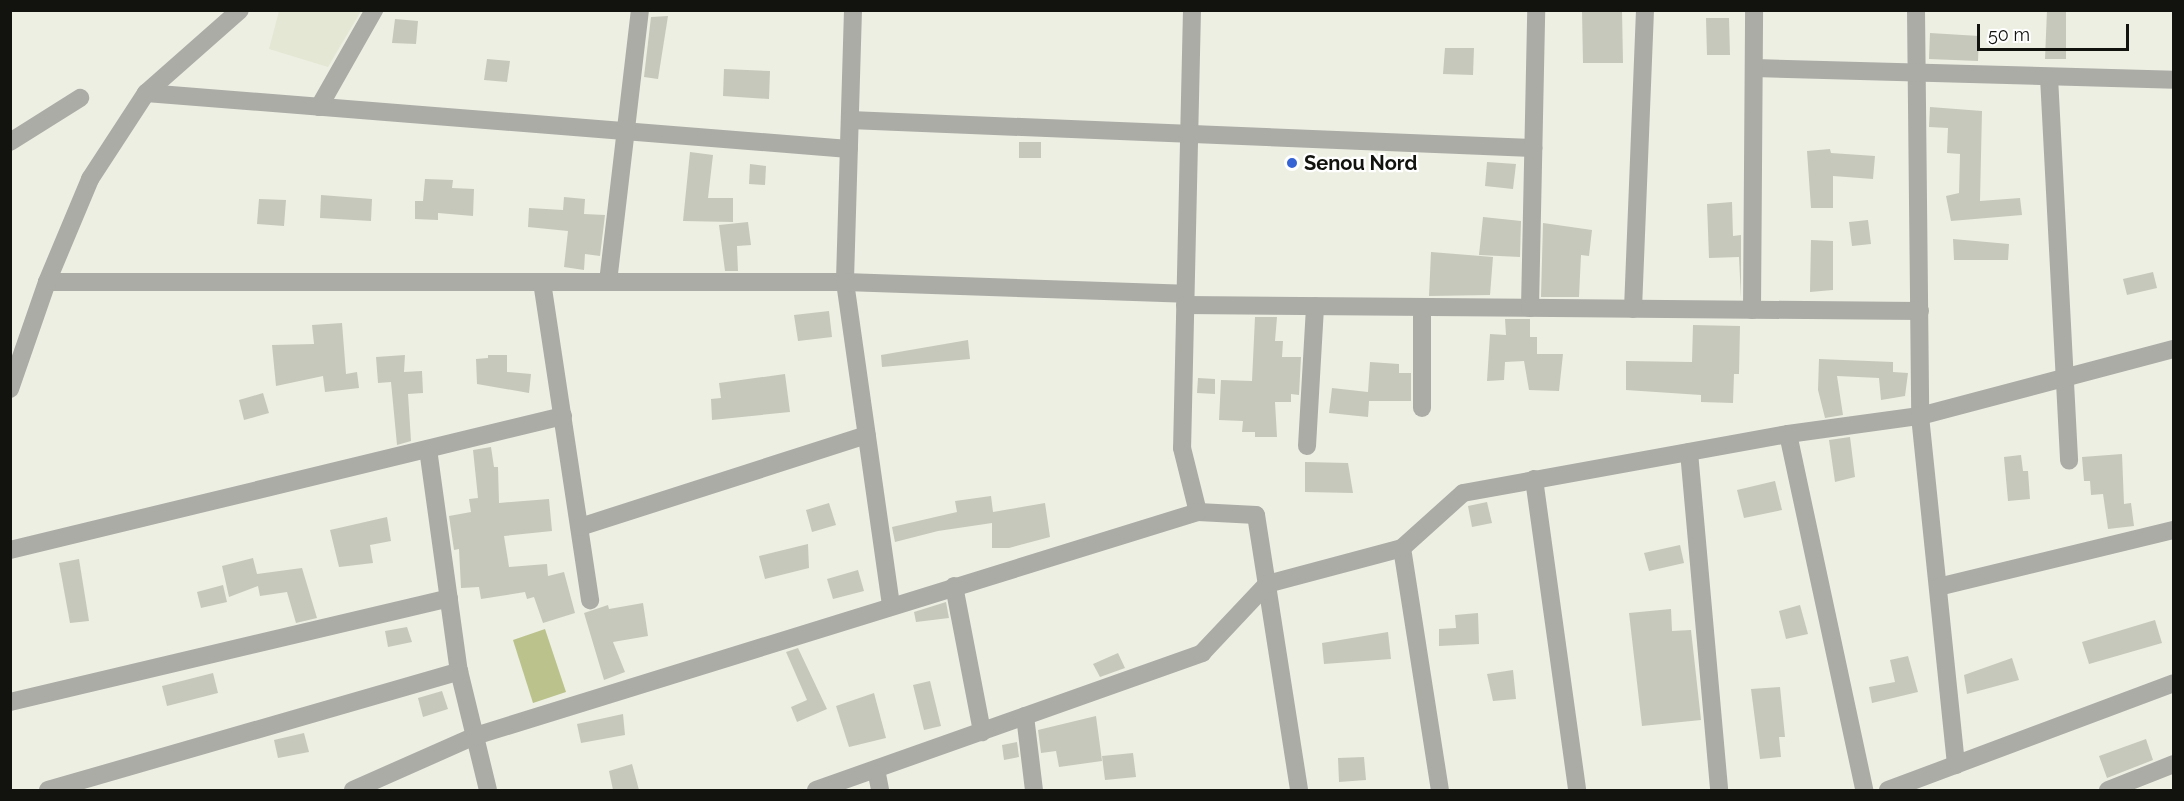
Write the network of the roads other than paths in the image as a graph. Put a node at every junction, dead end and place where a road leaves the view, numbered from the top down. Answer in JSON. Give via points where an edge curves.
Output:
{"nodes":[{"id":1,"x":240,"y":10,"type":"edge"},
{"id":2,"x":374,"y":10,"type":"edge"},
{"id":3,"x":639,"y":10,"type":"edge"},
{"id":4,"x":853,"y":10,"type":"edge"},
{"id":5,"x":1192,"y":10,"type":"edge"},
{"id":6,"x":1536,"y":10,"type":"edge"},
{"id":7,"x":1645,"y":10,"type":"edge"},
{"id":8,"x":1754,"y":10,"type":"edge"},
{"id":9,"x":1916,"y":10,"type":"edge"},
{"id":10,"x":1754,"y":68,"type":"junction"},
{"id":11,"x":1916,"y":73,"type":"junction"},
{"id":12,"x":2049,"y":77,"type":"junction"},
{"id":13,"x":2174,"y":80,"type":"edge"},
{"id":14,"x":146,"y":93,"type":"junction"},
{"id":15,"x":80,"y":98,"type":"dead end"},
{"id":16,"x":320,"y":107,"type":"junction"},
{"id":17,"x":850,"y":120,"type":"junction"},
{"id":18,"x":625,"y":131,"type":"junction"},
{"id":19,"x":1189,"y":134,"type":"junction"},
{"id":20,"x":10,"y":142,"type":"edge"},
{"id":21,"x":1533,"y":148,"type":"junction"},
{"id":22,"x":849,"y":149,"type":"junction"},
{"id":23,"x":47,"y":282,"type":"junction"},
{"id":24,"x":542,"y":282,"type":"junction"},
{"id":25,"x":608,"y":282,"type":"junction"},
{"id":26,"x":845,"y":282,"type":"junction"},
{"id":27,"x":1185,"y":299,"type":"junction"},
{"id":28,"x":1315,"y":306,"type":"junction"},
{"id":29,"x":1422,"y":307,"type":"junction"},
{"id":30,"x":1530,"y":308,"type":"junction"},
{"id":31,"x":1633,"y":309,"type":"junction"},
{"id":32,"x":1752,"y":310,"type":"junction"},
{"id":33,"x":1920,"y":311,"type":"junction"},
{"id":34,"x":2174,"y":349,"type":"edge"},
{"id":35,"x":2065,"y":378,"type":"junction"},
{"id":36,"x":10,"y":389,"type":"edge"},
{"id":37,"x":1422,"y":408,"type":"dead end"},
{"id":38,"x":1920,"y":416,"type":"junction"},
{"id":39,"x":563,"y":417,"type":"junction"},
{"id":40,"x":1788,"y":434,"type":"junction"},
{"id":41,"x":867,"y":435,"type":"junction"},
{"id":42,"x":1307,"y":446,"type":"dead end"},
{"id":43,"x":428,"y":449,"type":"junction"},
{"id":44,"x":1689,"y":452,"type":"junction"},
{"id":45,"x":2070,"y":460,"type":"dead end"},
{"id":46,"x":1533,"y":479,"type":"junction"},
{"id":47,"x":1198,"y":512,"type":"junction"},
{"id":48,"x":580,"y":527,"type":"junction"},
{"id":49,"x":2174,"y":530,"type":"edge"},
{"id":50,"x":1402,"y":548,"type":"junction"},
{"id":51,"x":10,"y":550,"type":"edge"},
{"id":52,"x":1267,"y":584,"type":"junction"},
{"id":53,"x":954,"y":586,"type":"junction"},
{"id":54,"x":1938,"y":587,"type":"junction"},
{"id":55,"x":449,"y":598,"type":"junction"},
{"id":56,"x":590,"y":600,"type":"dead end"},
{"id":57,"x":891,"y":605,"type":"junction"},
{"id":58,"x":459,"y":671,"type":"junction"},
{"id":59,"x":2174,"y":683,"type":"edge"},
{"id":60,"x":10,"y":702,"type":"edge"},
{"id":61,"x":1025,"y":716,"type":"junction"},
{"id":62,"x":981,"y":732,"type":"junction"},
{"id":63,"x":475,"y":736,"type":"junction"},
{"id":64,"x":2174,"y":764,"type":"edge"},
{"id":65,"x":1956,"y":765,"type":"junction"},
{"id":66,"x":876,"y":769,"type":"junction"},
{"id":67,"x":48,"y":790,"type":"edge"},
{"id":68,"x":353,"y":790,"type":"edge"},
{"id":69,"x":488,"y":790,"type":"edge"},
{"id":70,"x":816,"y":790,"type":"edge"},
{"id":71,"x":880,"y":790,"type":"edge"},
{"id":72,"x":1034,"y":790,"type":"edge"},
{"id":73,"x":1299,"y":790,"type":"edge"},
{"id":74,"x":1440,"y":790,"type":"edge"},
{"id":75,"x":1577,"y":790,"type":"edge"},
{"id":76,"x":1719,"y":790,"type":"edge"},
{"id":77,"x":1864,"y":790,"type":"edge"},
{"id":78,"x":1888,"y":790,"type":"edge"},
{"id":79,"x":2108,"y":790,"type":"edge"}],
"edges":[{"from":1,"to":14,"type":"street"},
{"from":2,"to":16,"type":"street"},
{"from":3,"to":18,"type":"street"},
{"from":4,"to":17,"type":"street"},
{"from":5,"to":19,"type":"street"},
{"from":6,"to":21,"type":"street"},
{"from":7,"to":31,"type":"street"},
{"from":8,"to":10,"type":"street"},
{"from":9,"to":11,"type":"street"},
{"from":10,"to":11,"type":"street"},
{"from":10,"to":32,"type":"street"},
{"from":11,"to":12,"type":"street"},
{"from":11,"to":33,"type":"street"},
{"from":12,"to":13,"type":"street"},
{"from":12,"to":35,"type":"street"},
{"from":14,"to":16,"type":"street"},
{"from":14,"to":23,"type":"street","via":[[90,179]]},
{"from":15,"to":20,"type":"street"},
{"from":16,"to":18,"type":"street"},
{"from":17,"to":19,"type":"street"},
{"from":17,"to":22,"type":"street"},
{"from":18,"to":22,"type":"street"},
{"from":18,"to":25,"type":"street"},
{"from":19,"to":21,"type":"street"},
{"from":19,"to":27,"type":"street"},
{"from":21,"to":30,"type":"street"},
{"from":22,"to":26,"type":"street"},
{"from":23,"to":24,"type":"street"},
{"from":23,"to":36,"type":"street"},
{"from":24,"to":25,"type":"street"},
{"from":24,"to":39,"type":"street"},
{"from":25,"to":26,"type":"street"},
{"from":26,"to":27,"type":"street"},
{"from":26,"to":41,"type":"street"},
{"from":27,"to":28,"type":"street"},
{"from":27,"to":47,"type":"street","via":[[1182,448]]},
{"from":28,"to":29,"type":"street"},
{"from":28,"to":42,"type":"street"},
{"from":29,"to":30,"type":"street"},
{"from":29,"to":37,"type":"street"},
{"from":30,"to":31,"type":"street"},
{"from":31,"to":32,"type":"street"},
{"from":32,"to":33,"type":"street"},
{"from":33,"to":38,"type":"street"},
{"from":34,"to":35,"type":"street"},
{"from":35,"to":38,"type":"street"},
{"from":35,"to":45,"type":"street"},
{"from":38,"to":40,"type":"street"},
{"from":38,"to":54,"type":"street"},
{"from":39,"to":43,"type":"street"},
{"from":39,"to":48,"type":"street"},
{"from":40,"to":44,"type":"street"},
{"from":40,"to":77,"type":"street"},
{"from":41,"to":48,"type":"street"},
{"from":41,"to":57,"type":"street"},
{"from":43,"to":51,"type":"street"},
{"from":43,"to":55,"type":"street"},
{"from":44,"to":46,"type":"street"},
{"from":44,"to":76,"type":"street"},
{"from":46,"to":50,"type":"street","via":[[1463,493]]},
{"from":46,"to":75,"type":"street"},
{"from":47,"to":52,"type":"street","via":[[1256,515]]},
{"from":47,"to":53,"type":"street"},
{"from":48,"to":56,"type":"street"},
{"from":49,"to":54,"type":"street"},
{"from":50,"to":52,"type":"street"},
{"from":50,"to":74,"type":"street"},
{"from":52,"to":61,"type":"street","via":[[1202,653]]},
{"from":52,"to":73,"type":"street"},
{"from":53,"to":57,"type":"street"},
{"from":53,"to":62,"type":"street"},
{"from":54,"to":65,"type":"street"},
{"from":55,"to":58,"type":"street"},
{"from":55,"to":60,"type":"street"},
{"from":57,"to":63,"type":"street"},
{"from":58,"to":63,"type":"street"},
{"from":58,"to":67,"type":"street"},
{"from":59,"to":65,"type":"street"},
{"from":61,"to":62,"type":"street"},
{"from":61,"to":72,"type":"street"},
{"from":62,"to":66,"type":"street"},
{"from":63,"to":68,"type":"street"},
{"from":63,"to":69,"type":"street"},
{"from":64,"to":79,"type":"street"},
{"from":65,"to":78,"type":"street"},
{"from":66,"to":70,"type":"street"},
{"from":66,"to":71,"type":"street"}]}
